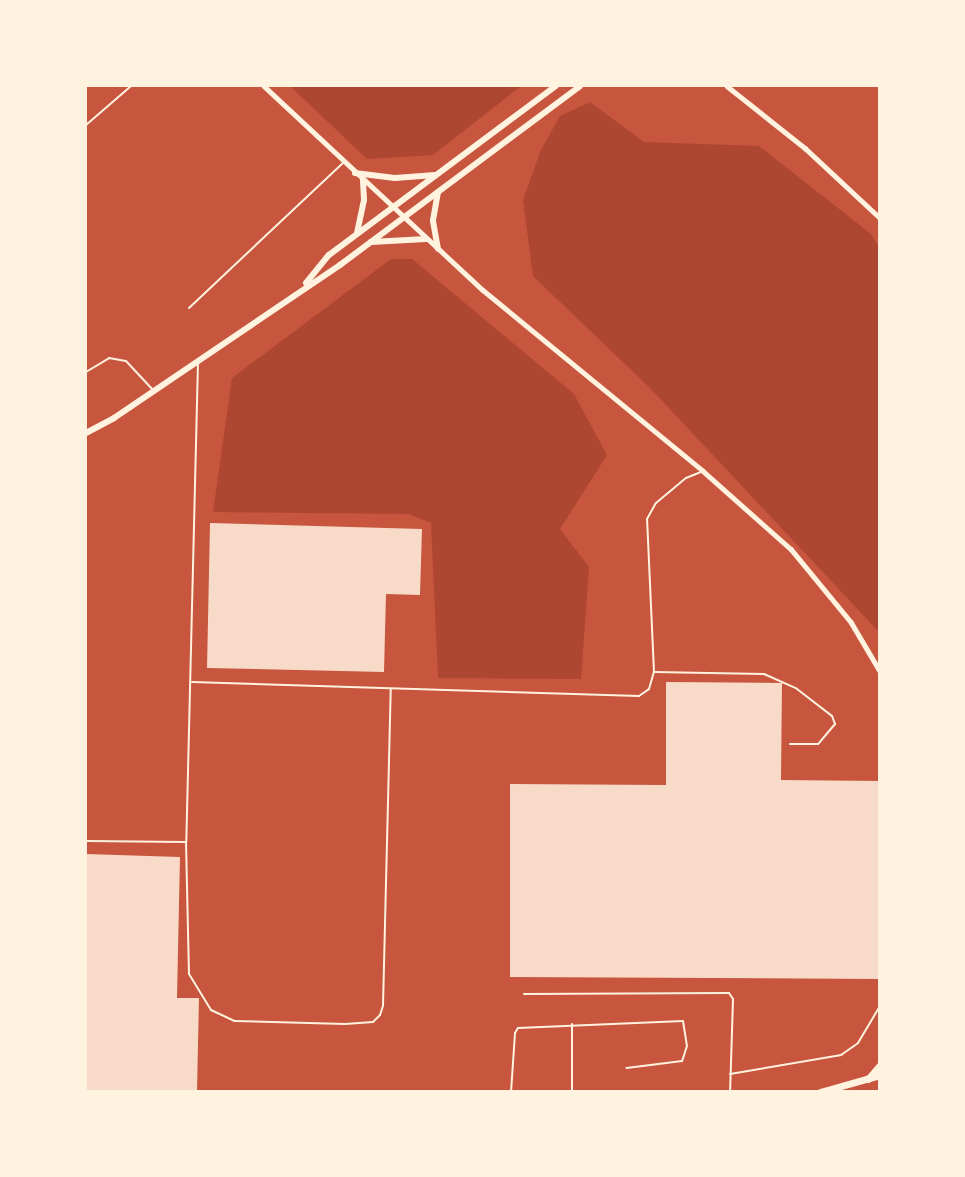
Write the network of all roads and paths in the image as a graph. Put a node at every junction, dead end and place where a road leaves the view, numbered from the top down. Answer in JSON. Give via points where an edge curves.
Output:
{"nodes":[{"id":1,"x":131,"y":86,"type":"edge"},
{"id":2,"x":264,"y":86,"type":"edge"},
{"id":3,"x":556,"y":86,"type":"edge"},
{"id":4,"x":580,"y":86,"type":"edge"},
{"id":5,"x":728,"y":86,"type":"edge"},
{"id":6,"x":86,"y":125,"type":"edge"},
{"id":7,"x":344,"y":162,"type":"junction"},
{"id":8,"x":355,"y":173,"type":"junction"},
{"id":9,"x":436,"y":175,"type":"junction"},
{"id":10,"x":363,"y":180,"type":"junction"},
{"id":11,"x":438,"y":192,"type":"junction"},
{"id":12,"x":392,"y":208,"type":"junction"},
{"id":13,"x":403,"y":218,"type":"junction"},
{"id":14,"x":879,"y":218,"type":"edge"},
{"id":15,"x":357,"y":234,"type":"junction"},
{"id":16,"x":426,"y":239,"type":"junction"},
{"id":17,"x":370,"y":242,"type":"junction"},
{"id":18,"x":438,"y":249,"type":"junction"},
{"id":19,"x":304,"y":286,"type":"junction"},
{"id":20,"x":189,"y":308,"type":"dead end"},
{"id":21,"x":199,"y":360,"type":"junction"},
{"id":22,"x":86,"y":372,"type":"edge"},
{"id":23,"x":153,"y":391,"type":"junction"},
{"id":24,"x":86,"y":433,"type":"edge"},
{"id":25,"x":703,"y":471,"type":"junction"},
{"id":26,"x":879,"y":671,"type":"edge"},
{"id":27,"x":654,"y":672,"type":"junction"},
{"id":28,"x":192,"y":682,"type":"junction"},
{"id":29,"x":391,"y":689,"type":"junction"},
{"id":30,"x":790,"y":744,"type":"dead end"},
{"id":31,"x":86,"y":841,"type":"edge"},
{"id":32,"x":186,"y":842,"type":"junction"},
{"id":33,"x":524,"y":994,"type":"dead end"},
{"id":34,"x":879,"y":1006,"type":"edge"},
{"id":35,"x":572,"y":1024,"type":"junction"},
{"id":36,"x":879,"y":1065,"type":"edge"},
{"id":37,"x":626,"y":1068,"type":"dead end"},
{"id":38,"x":730,"y":1074,"type":"junction"},
{"id":39,"x":879,"y":1075,"type":"edge"},
{"id":40,"x":868,"y":1078,"type":"junction"},
{"id":41,"x":691,"y":1091,"type":"edge"},
{"id":42,"x":511,"y":1092,"type":"edge"},
{"id":43,"x":572,"y":1092,"type":"edge"},
{"id":44,"x":686,"y":1092,"type":"edge"},
{"id":45,"x":730,"y":1092,"type":"edge"},
{"id":46,"x":820,"y":1092,"type":"edge"}],
"edges":[{"from":1,"to":6,"type":"lane"},
{"from":2,"to":7,"type":"street"},
{"from":3,"to":9,"type":"street"},
{"from":4,"to":11,"type":"street"},
{"from":5,"to":14,"type":"street","via":[[805,148]]},
{"from":7,"to":8,"type":"street"},
{"from":7,"to":20,"type":"lane"},
{"from":8,"to":9,"type":"street","via":[[395,178]]},
{"from":8,"to":10,"type":"street"},
{"from":9,"to":12,"type":"street"},
{"from":10,"to":12,"type":"street"},
{"from":10,"to":15,"type":"street","via":[[364,200]]},
{"from":11,"to":13,"type":"street"},
{"from":11,"to":18,"type":"street","via":[[434,220]]},
{"from":12,"to":13,"type":"street"},
{"from":12,"to":15,"type":"street"},
{"from":13,"to":16,"type":"street"},
{"from":13,"to":17,"type":"street"},
{"from":15,"to":19,"type":"street","via":[[328,255]]},
{"from":16,"to":17,"type":"street"},
{"from":16,"to":18,"type":"street"},
{"from":17,"to":19,"type":"street"},
{"from":18,"to":25,"type":"street"},
{"from":19,"to":21,"type":"street"},
{"from":21,"to":23,"type":"street"},
{"from":21,"to":28,"type":"lane"},
{"from":22,"to":23,"type":"lane","via":[[109,358],[126,361]]},
{"from":23,"to":24,"type":"street"},
{"from":25,"to":26,"type":"street","via":[[812,571],[851,622]]},
{"from":25,"to":27,"type":"lane","via":[[686,478],[656,503],[647,519]]},
{"from":27,"to":29,"type":"lane","via":[[649,689],[639,696]]},
{"from":27,"to":30,"type":"lane","via":[[764,674],[797,689],[832,716],[835,724],[818,744]]},
{"from":28,"to":29,"type":"lane"},
{"from":28,"to":32,"type":"lane"},
{"from":29,"to":32,"type":"lane","via":[[383,1006],[373,1022],[235,1022],[211,1010],[189,974]]},
{"from":31,"to":32,"type":"lane"},
{"from":33,"to":38,"type":"lane","via":[[729,993],[733,999]]},
{"from":34,"to":38,"type":"lane","via":[[858,1043],[841,1055]]},
{"from":35,"to":37,"type":"lane","via":[[678,1018],[686,1025],[687,1046],[682,1061]]},
{"from":35,"to":42,"type":"lane","via":[[519,1028],[515,1033]]},
{"from":35,"to":43,"type":"lane"},
{"from":36,"to":40,"type":"main road"},
{"from":38,"to":45,"type":"lane"},
{"from":39,"to":40,"type":"main road"},
{"from":40,"to":46,"type":"main road"},
{"from":41,"to":44,"type":"lane"}]}
